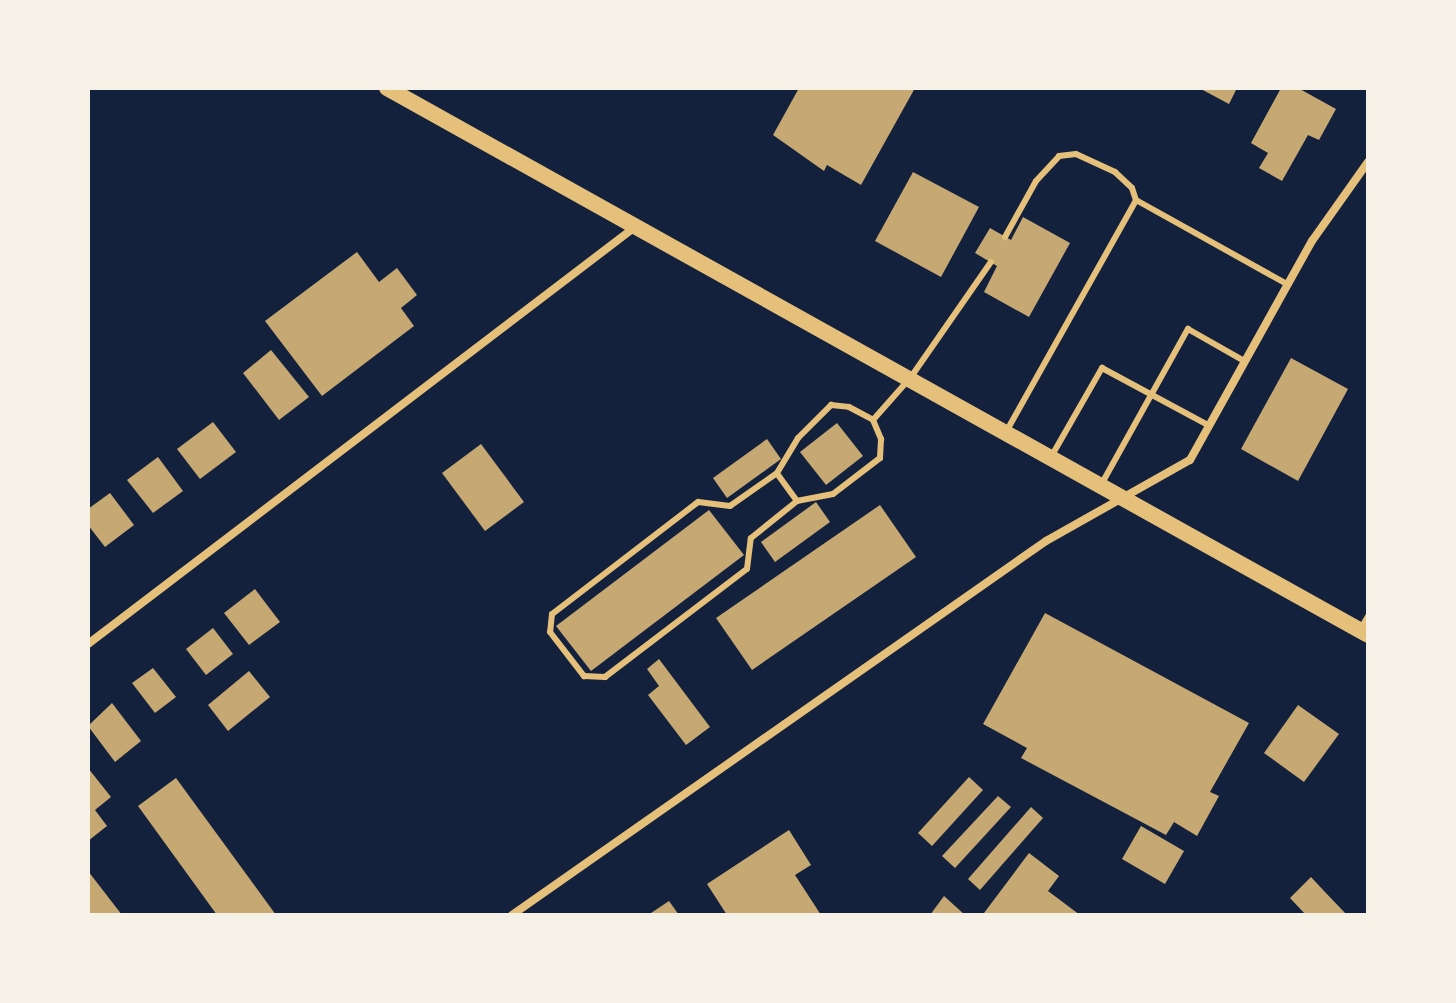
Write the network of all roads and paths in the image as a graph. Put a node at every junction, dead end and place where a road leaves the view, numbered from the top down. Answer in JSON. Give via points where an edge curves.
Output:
{"nodes":[{"id":1,"x":387,"y":88,"type":"edge"},
{"id":2,"x":1368,"y":162,"type":"edge"},
{"id":3,"x":1136,"y":200,"type":"junction"},
{"id":4,"x":637,"y":226,"type":"junction"},
{"id":5,"x":1005,"y":237,"type":"dead end"},
{"id":6,"x":991,"y":262,"type":"dead end"},
{"id":7,"x":1287,"y":284,"type":"junction"},
{"id":8,"x":1244,"y":361,"type":"junction"},
{"id":9,"x":911,"y":377,"type":"junction"},
{"id":10,"x":1152,"y":395,"type":"junction"},
{"id":11,"x":873,"y":420,"type":"junction"},
{"id":12,"x":1208,"y":425,"type":"junction"},
{"id":13,"x":1006,"y":432,"type":"junction"},
{"id":14,"x":1051,"y":457,"type":"junction"},
{"id":15,"x":777,"y":473,"type":"junction"},
{"id":16,"x":1101,"y":485,"type":"junction"},
{"id":17,"x":1126,"y":499,"type":"junction"},
{"id":18,"x":797,"y":501,"type":"junction"},
{"id":19,"x":1365,"y":627,"type":"edge"},
{"id":20,"x":88,"y":644,"type":"edge"},
{"id":21,"x":512,"y":915,"type":"edge"}],
"edges":[{"from":1,"to":4,"type":"main road"},
{"from":2,"to":7,"type":"street"},
{"from":3,"to":5,"type":"lane","via":[[1132,188],[1104,166],[1076,154],[1059,156],[1048,163]]},
{"from":3,"to":7,"type":"lane"},
{"from":3,"to":13,"type":"lane"},
{"from":4,"to":9,"type":"main road"},
{"from":4,"to":20,"type":"street"},
{"from":6,"to":9,"type":"lane"},
{"from":7,"to":8,"type":"street"},
{"from":8,"to":10,"type":"lane","via":[[1188,329]]},
{"from":8,"to":12,"type":"street"},
{"from":9,"to":11,"type":"lane"},
{"from":9,"to":13,"type":"main road"},
{"from":10,"to":12,"type":"lane"},
{"from":10,"to":14,"type":"lane","via":[[1102,368]]},
{"from":10,"to":16,"type":"lane"},
{"from":11,"to":15,"type":"lane","via":[[849,407],[831,405],[798,438]]},
{"from":11,"to":18,"type":"lane","via":[[881,439],[880,458],[833,494]]},
{"from":12,"to":17,"type":"street","via":[[1190,460]]},
{"from":13,"to":14,"type":"main road"},
{"from":14,"to":16,"type":"main road"},
{"from":15,"to":18,"type":"lane"},
{"from":15,"to":18,"type":"lane","via":[[730,506],[698,502],[552,614],[550,632],[584,676],[605,677],[747,569],[751,538]]},
{"from":16,"to":17,"type":"main road"},
{"from":17,"to":19,"type":"main road"},
{"from":17,"to":21,"type":"street","via":[[1046,541]]}]}
